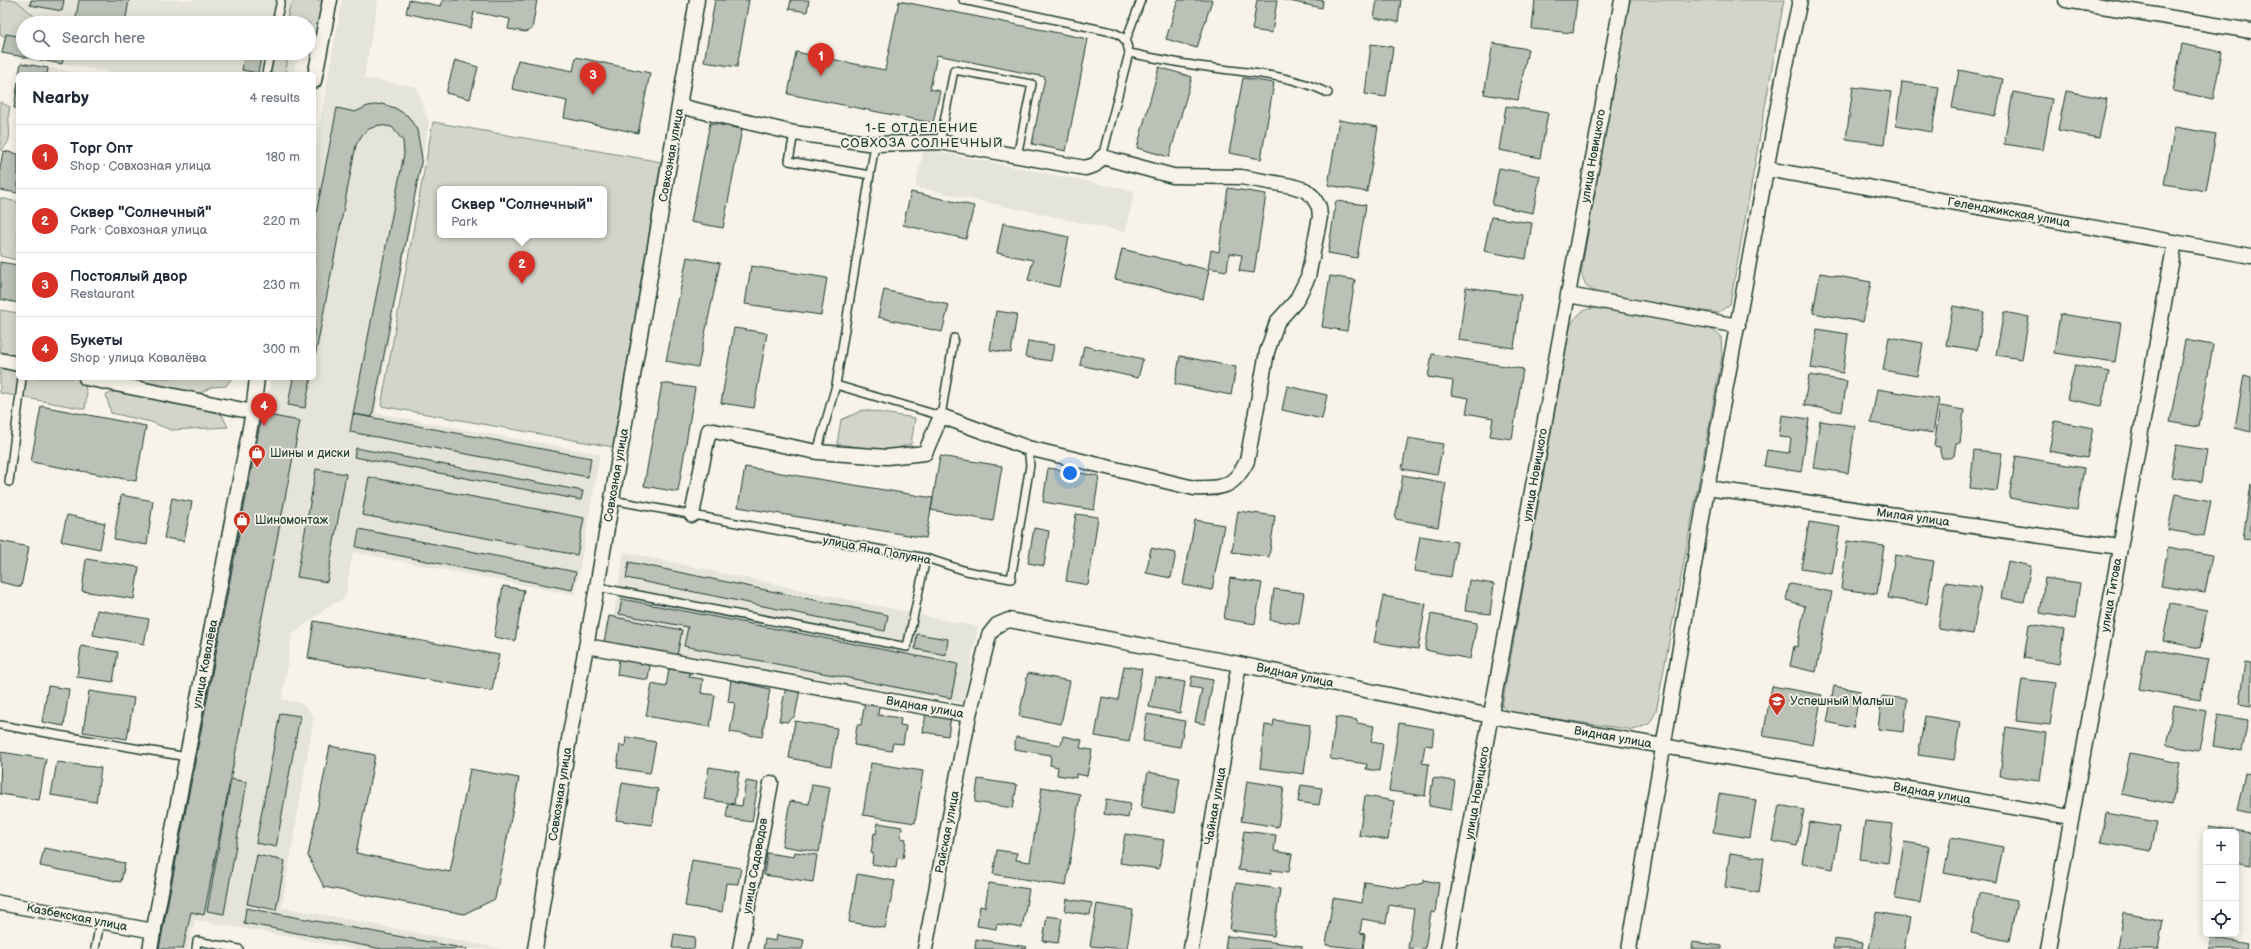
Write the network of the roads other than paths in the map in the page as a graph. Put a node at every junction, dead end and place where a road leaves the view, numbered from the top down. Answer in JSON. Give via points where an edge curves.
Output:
{"nodes":[{"id":1,"x":281,"y":0,"type":"edge"},
{"id":2,"x":330,"y":0,"type":"edge"},
{"id":3,"x":697,"y":0,"type":"edge"},
{"id":4,"x":963,"y":0,"type":"edge"},
{"id":5,"x":1141,"y":0,"type":"edge"},
{"id":6,"x":1622,"y":0,"type":"edge"},
{"id":7,"x":1800,"y":0,"type":"edge"},
{"id":8,"x":2066,"y":0,"type":"edge"},
{"id":9,"x":992,"y":3,"type":"edge"},
{"id":10,"x":278,"y":16,"type":"edge"},
{"id":11,"x":2251,"y":31,"type":"edge"},
{"id":12,"x":1126,"y":40,"type":"junction"},
{"id":13,"x":1129,"y":53,"type":"junction"},
{"id":14,"x":269,"y":60,"type":"edge"},
{"id":15,"x":266,"y":72,"type":"edge"},
{"id":16,"x":316,"y":72,"type":"edge"},
{"id":17,"x":1328,"y":93,"type":"dead end"},
{"id":18,"x":679,"y":106,"type":"junction"},
{"id":19,"x":794,"y":133,"type":"junction"},
{"id":20,"x":940,"y":142,"type":"junction"},
{"id":21,"x":875,"y":144,"type":"junction"},
{"id":22,"x":1017,"y":156,"type":"junction"},
{"id":23,"x":1102,"y":157,"type":"junction"},
{"id":24,"x":1767,"y":169,"type":"junction"},
{"id":25,"x":870,"y":175,"type":"junction"},
{"id":26,"x":2175,"y":242,"type":"junction"},
{"id":27,"x":2251,"y":256,"type":"edge"},
{"id":28,"x":1568,"y":295,"type":"junction"},
{"id":29,"x":1738,"y":326,"type":"junction"},
{"id":30,"x":954,"y":338,"type":"dead end"},
{"id":31,"x":0,"y":360,"type":"edge"},
{"id":32,"x":16,"y":364,"type":"edge"},
{"id":33,"x":22,"y":380,"type":"edge"},
{"id":34,"x":96,"y":380,"type":"edge"},
{"id":35,"x":257,"y":380,"type":"edge"},
{"id":36,"x":836,"y":386,"type":"junction"},
{"id":37,"x":253,"y":412,"type":"junction"},
{"id":38,"x":941,"y":416,"type":"junction"},
{"id":39,"x":1028,"y":448,"type":"junction"},
{"id":40,"x":817,"y":452,"type":"junction"},
{"id":41,"x":8,"y":482,"type":"dead end"},
{"id":42,"x":1707,"y":488,"type":"junction"},
{"id":43,"x":612,"y":500,"type":"junction"},
{"id":44,"x":692,"y":515,"type":"junction"},
{"id":45,"x":2119,"y":547,"type":"junction"},
{"id":46,"x":926,"y":558,"type":"junction"},
{"id":47,"x":597,"y":588,"type":"junction"},
{"id":48,"x":586,"y":646,"type":"junction"},
{"id":49,"x":1239,"y":664,"type":"junction"},
{"id":50,"x":969,"y":715,"type":"junction"},
{"id":51,"x":1491,"y":716,"type":"junction"},
{"id":52,"x":0,"y":725,"type":"edge"},
{"id":53,"x":1664,"y":745,"type":"junction"},
{"id":54,"x":187,"y":757,"type":"junction"},
{"id":55,"x":771,"y":783,"type":"dead end"},
{"id":56,"x":2070,"y":817,"type":"junction"},
{"id":57,"x":0,"y":903,"type":"edge"},
{"id":58,"x":100,"y":922,"type":"junction"},
{"id":59,"x":154,"y":931,"type":"junction"},
{"id":60,"x":95,"y":949,"type":"edge"},
{"id":61,"x":150,"y":949,"type":"edge"},
{"id":62,"x":196,"y":949,"type":"edge"},
{"id":63,"x":239,"y":949,"type":"edge"},
{"id":64,"x":535,"y":949,"type":"edge"},
{"id":65,"x":740,"y":949,"type":"edge"},
{"id":66,"x":925,"y":949,"type":"edge"},
{"id":67,"x":1191,"y":949,"type":"edge"},
{"id":68,"x":1448,"y":949,"type":"edge"},
{"id":69,"x":1629,"y":949,"type":"edge"},
{"id":70,"x":2048,"y":949,"type":"edge"}],
"edges":[{"from":1,"to":10,"type":"lane"},
{"from":2,"to":16,"type":"street"},
{"from":3,"to":18,"type":"street","name":"Совхозная улица"},
{"from":4,"to":9,"type":"lane"},
{"from":5,"to":12,"type":"lane"},
{"from":6,"to":28,"type":"street","name":"улица Новицкого"},
{"from":7,"to":24,"type":"street"},
{"from":8,"to":11,"type":"street"},
{"from":9,"to":12,"type":"lane","via":[[1112,32]]},
{"from":12,"to":13,"type":"lane"},
{"from":13,"to":17,"type":"lane","via":[[1301,82]]},
{"from":13,"to":23,"type":"lane"},
{"from":14,"to":15,"type":"lane"},
{"from":18,"to":19,"type":"street"},
{"from":18,"to":43,"type":"street","name":"Совхозная улица"},
{"from":19,"to":21,"type":"street"},
{"from":19,"to":25,"type":"lane","via":[[789,161]]},
{"from":20,"to":21,"type":"street"},
{"from":20,"to":22,"type":"street"},
{"from":20,"to":22,"type":"lane","via":[[954,70],[1032,84]]},
{"from":21,"to":25,"type":"lane"},
{"from":22,"to":23,"type":"street","via":[[1085,168],[1095,165]]},
{"from":23,"to":39,"type":"street","via":[[1173,176],[1241,177],[1305,190],[1319,207],[1320,217],[1308,277],[1296,301],[1277,322],[1267,352],[1247,461],[1239,476],[1228,485],[1212,489],[1194,488]]},
{"from":24,"to":26,"type":"street","name":"Геленджикская улица"},
{"from":24,"to":29,"type":"street"},
{"from":25,"to":36,"type":"lane"},
{"from":26,"to":27,"type":"street","name":"Геленджикская улица"},
{"from":26,"to":45,"type":"street","name":"улица Титова"},
{"from":28,"to":29,"type":"street"},
{"from":28,"to":51,"type":"street","name":"улица Новицкого"},
{"from":29,"to":42,"type":"street"},
{"from":30,"to":38,"type":"lane"},
{"from":31,"to":32,"type":"street"},
{"from":33,"to":41,"type":"lane"},
{"from":34,"to":37,"type":"street"},
{"from":35,"to":37,"type":"street","name":"улица Ковалёва"},
{"from":36,"to":38,"type":"lane"},
{"from":36,"to":40,"type":"lane"},
{"from":37,"to":54,"type":"street","name":"улица Ковалёва"},
{"from":38,"to":39,"type":"street"},
{"from":38,"to":40,"type":"street","via":[[925,453],[887,457]]},
{"from":39,"to":46,"type":"lane","name":"улица Яна Полуяна","via":[[1030,465],[1011,579],[966,571]]},
{"from":40,"to":44,"type":"street","via":[[709,430]]},
{"from":42,"to":45,"type":"street","name":"Милая улица"},
{"from":42,"to":53,"type":"street"},
{"from":43,"to":44,"type":"lane","name":"улица Яна Полуяна"},
{"from":43,"to":47,"type":"street","name":"Совхозная улица"},
{"from":44,"to":46,"type":"lane","name":"улица Яна Полуяна"},
{"from":45,"to":56,"type":"street","name":"улица Титова"},
{"from":46,"to":47,"type":"lane","via":[[907,647]]},
{"from":47,"to":48,"type":"street","name":"Совхозная улица"},
{"from":48,"to":50,"type":"street","name":"Видная улица"},
{"from":48,"to":64,"type":"street","name":"Совхозная улица"},
{"from":49,"to":50,"type":"street","name":"Видная улица","via":[[1009,620],[998,625],[989,635]]},
{"from":49,"to":51,"type":"street","name":"Видная улица"},
{"from":49,"to":67,"type":"street","name":"Чайная улица"},
{"from":50,"to":66,"type":"street","name":"Райская улица"},
{"from":51,"to":53,"type":"street","name":"Видная улица"},
{"from":51,"to":68,"type":"street","name":"улица Новицкого"},
{"from":52,"to":54,"type":"lane"},
{"from":53,"to":56,"type":"street","name":"Видная улица"},
{"from":53,"to":69,"type":"street"},
{"from":54,"to":59,"type":"street","name":"улица Ковалёва"},
{"from":55,"to":65,"type":"street","name":"улица Садоводов"},
{"from":56,"to":70,"type":"street","name":"улица Титова"},
{"from":57,"to":58,"type":"street","name":"Казбекская улица"},
{"from":58,"to":59,"type":"street","name":"Казбекская улица"},
{"from":58,"to":60,"type":"lane"},
{"from":59,"to":61,"type":"street","name":"улица Ковалёва"},
{"from":62,"to":63,"type":"lane","via":[[197,941]]}]}
